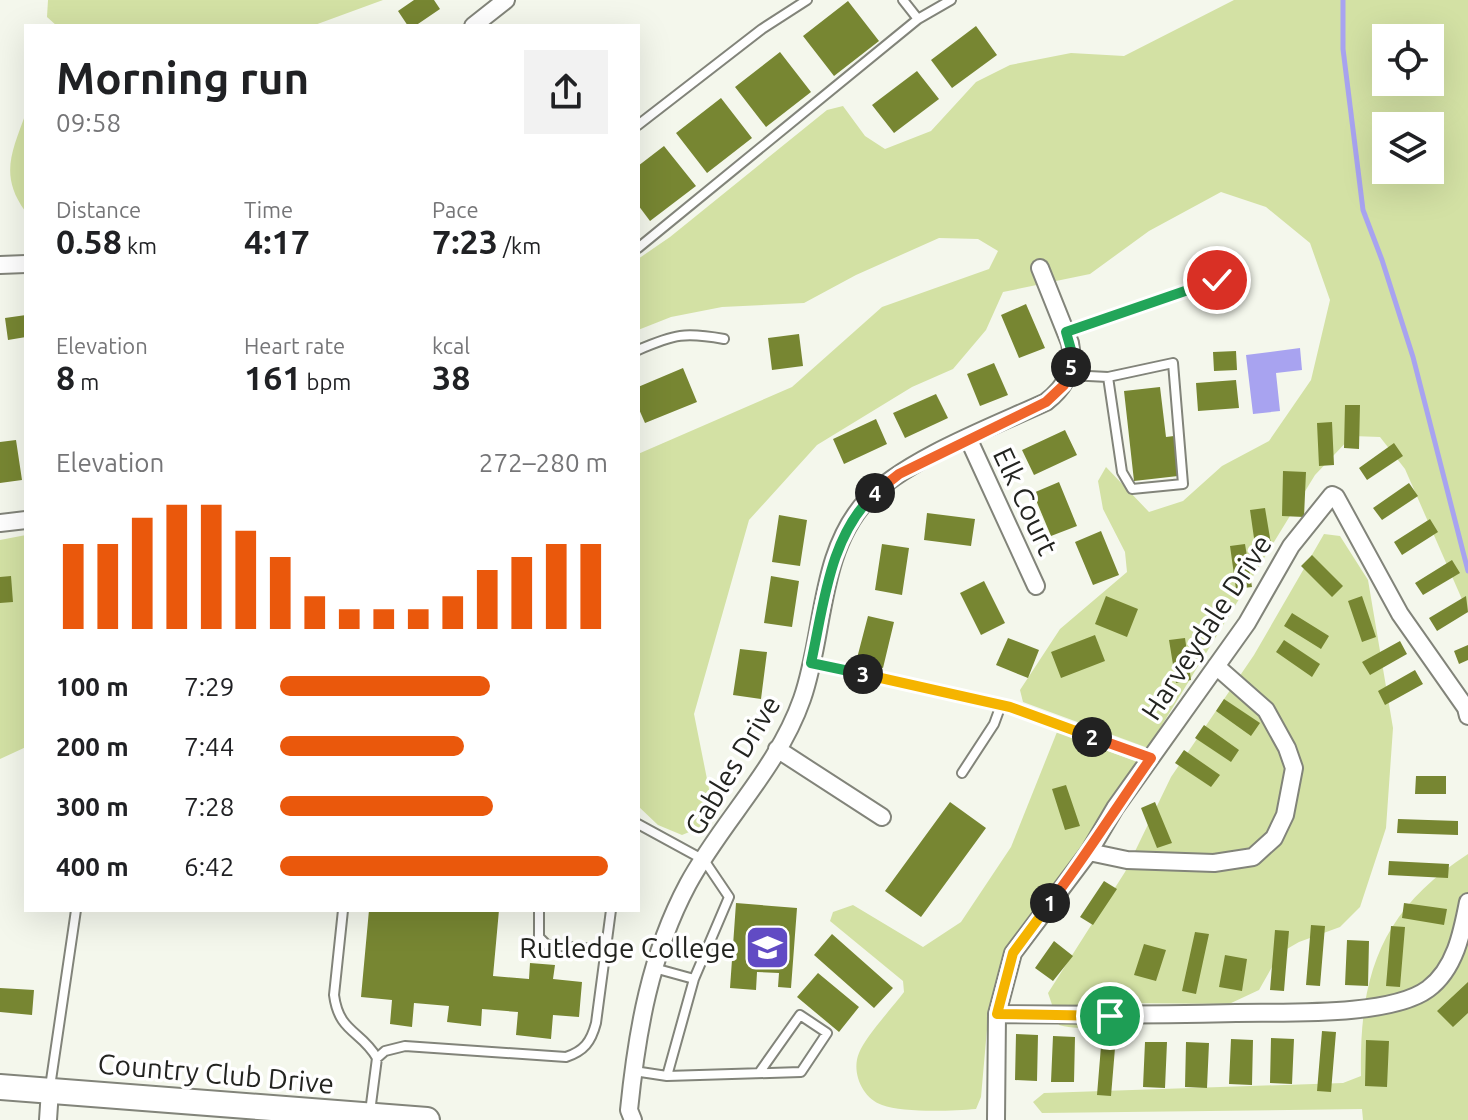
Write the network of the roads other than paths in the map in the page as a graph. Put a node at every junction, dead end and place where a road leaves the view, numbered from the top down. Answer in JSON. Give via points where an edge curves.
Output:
{"nodes":[{"id":1,"x":506,"y":0,"type":"edge"},
{"id":2,"x":807,"y":0,"type":"edge"},
{"id":3,"x":903,"y":0,"type":"edge"},
{"id":4,"x":951,"y":0,"type":"edge"},
{"id":5,"x":918,"y":19,"type":"junction"},
{"id":6,"x":476,"y":24,"type":"edge"},
{"id":7,"x":640,"y":123,"type":"edge"},
{"id":8,"x":640,"y":246,"type":"edge"},
{"id":9,"x":0,"y":264,"type":"edge"},
{"id":10,"x":24,"y":264,"type":"edge"},
{"id":11,"x":1040,"y":268,"type":"dead end"},
{"id":12,"x":1217,"y":280,"type":"dead end"},
{"id":13,"x":1066,"y":332,"type":"junction"},
{"id":14,"x":724,"y":339,"type":"dead end"},
{"id":15,"x":640,"y":349,"type":"edge"},
{"id":16,"x":1069,"y":375,"type":"junction"},
{"id":17,"x":1108,"y":377,"type":"junction"},
{"id":18,"x":968,"y":438,"type":"junction"},
{"id":19,"x":24,"y":520,"type":"edge"},
{"id":20,"x":0,"y":523,"type":"edge"},
{"id":21,"x":1036,"y":586,"type":"dead end"},
{"id":22,"x":811,"y":663,"type":"junction"},
{"id":23,"x":1216,"y":666,"type":"junction"},
{"id":24,"x":1001,"y":705,"type":"junction"},
{"id":25,"x":1468,"y":716,"type":"edge"},
{"id":26,"x":777,"y":749,"type":"junction"},
{"id":27,"x":1151,"y":758,"type":"junction"},
{"id":28,"x":962,"y":773,"type":"dead end"},
{"id":29,"x":882,"y":817,"type":"dead end"},
{"id":30,"x":640,"y":825,"type":"edge"},
{"id":31,"x":1089,"y":852,"type":"junction"},
{"id":32,"x":704,"y":860,"type":"junction"},
{"id":33,"x":1468,"y":902,"type":"edge"},
{"id":34,"x":76,"y":912,"type":"edge"},
{"id":35,"x":343,"y":912,"type":"edge"},
{"id":36,"x":539,"y":912,"type":"edge"},
{"id":37,"x":611,"y":912,"type":"edge"},
{"id":38,"x":607,"y":950,"type":"junction"},
{"id":39,"x":654,"y":968,"type":"junction"},
{"id":40,"x":694,"y":979,"type":"junction"},
{"id":41,"x":997,"y":1014,"type":"junction"},
{"id":42,"x":377,"y":1058,"type":"junction"},
{"id":43,"x":633,"y":1071,"type":"junction"},
{"id":44,"x":759,"y":1073,"type":"junction"},
{"id":45,"x":667,"y":1076,"type":"junction"},
{"id":46,"x":0,"y":1087,"type":"edge"},
{"id":47,"x":50,"y":1090,"type":"junction"},
{"id":48,"x":369,"y":1115,"type":"junction"},
{"id":49,"x":48,"y":1120,"type":"edge"},
{"id":50,"x":427,"y":1120,"type":"edge"},
{"id":51,"x":633,"y":1120,"type":"edge"},
{"id":52,"x":996,"y":1120,"type":"edge"}],
"edges":[{"from":1,"to":6,"type":"street"},
{"from":2,"to":7,"type":"lane"},
{"from":3,"to":5,"type":"lane"},
{"from":4,"to":5,"type":"lane"},
{"from":5,"to":8,"type":"lane"},
{"from":9,"to":10,"type":"street"},
{"from":11,"to":13,"type":"street"},
{"from":12,"to":13,"type":"lane"},
{"from":13,"to":16,"type":"street","via":[[1072,353]]},
{"from":14,"to":15,"type":"lane","via":[[691,333]]},
{"from":16,"to":17,"type":"lane"},
{"from":16,"to":18,"type":"street","name":"Gables Drive","via":[[1046,402]]},
{"from":17,"to":17,"type":"lane","via":[[1173,363],[1183,484],[1132,489],[1127,484]]},
{"from":18,"to":21,"type":"street","name":"Elk Court"},
{"from":18,"to":22,"type":"street","name":"Gables Drive","via":[[899,474],[853,519],[834,558]]},
{"from":19,"to":20,"type":"street"},
{"from":22,"to":24,"type":"lane"},
{"from":22,"to":26,"type":"street","name":"Gables Drive","via":[[803,698]]},
{"from":23,"to":25,"type":"street","name":"Harveydale Drive","via":[[1291,546],[1332,495],[1400,614]]},
{"from":23,"to":27,"type":"street","name":"Harveydale Drive"},
{"from":23,"to":31,"type":"street","via":[[1266,710],[1294,768],[1285,815],[1274,838],[1253,857],[1214,863],[1127,860]]},
{"from":24,"to":27,"type":"lane"},
{"from":24,"to":28,"type":"lane"},
{"from":26,"to":29,"type":"street"},
{"from":26,"to":32,"type":"street","name":"Gables Drive"},
{"from":27,"to":31,"type":"street","name":"Harveydale Drive"},
{"from":30,"to":32,"type":"lane"},
{"from":31,"to":41,"type":"street","name":"Harveydale Drive","via":[[1013,953]]},
{"from":32,"to":39,"type":"street","name":"Gables Drive","via":[[670,921]]},
{"from":32,"to":40,"type":"lane","via":[[729,897]]},
{"from":33,"to":41,"type":"street","via":[[1461,939],[1447,969],[1410,1000],[1316,1012]]},
{"from":34,"to":47,"type":"lane"},
{"from":35,"to":42,"type":"lane","via":[[336,1009]]},
{"from":36,"to":38,"type":"lane","via":[[539,937],[547,945]]},
{"from":37,"to":38,"type":"lane"},
{"from":38,"to":42,"type":"lane","via":[[592,1040],[579,1052],[566,1057],[405,1046]]},
{"from":39,"to":40,"type":"lane"},
{"from":39,"to":43,"type":"street","name":"Gables Drive"},
{"from":40,"to":45,"type":"lane"},
{"from":41,"to":52,"type":"street","name":"Harveydale Drive"},
{"from":42,"to":48,"type":"lane"},
{"from":43,"to":45,"type":"lane"},
{"from":43,"to":51,"type":"street","name":"Gables Drive"},
{"from":44,"to":44,"type":"lane","via":[[801,1072],[827,1033],[800,1015]]},
{"from":44,"to":45,"type":"lane"},
{"from":46,"to":47,"type":"main road","name":"Country Club Drive"},
{"from":47,"to":48,"type":"main road","name":"Country Club Drive"},
{"from":47,"to":49,"type":"street"},
{"from":48,"to":50,"type":"main road","name":"Country Club Drive"}]}
